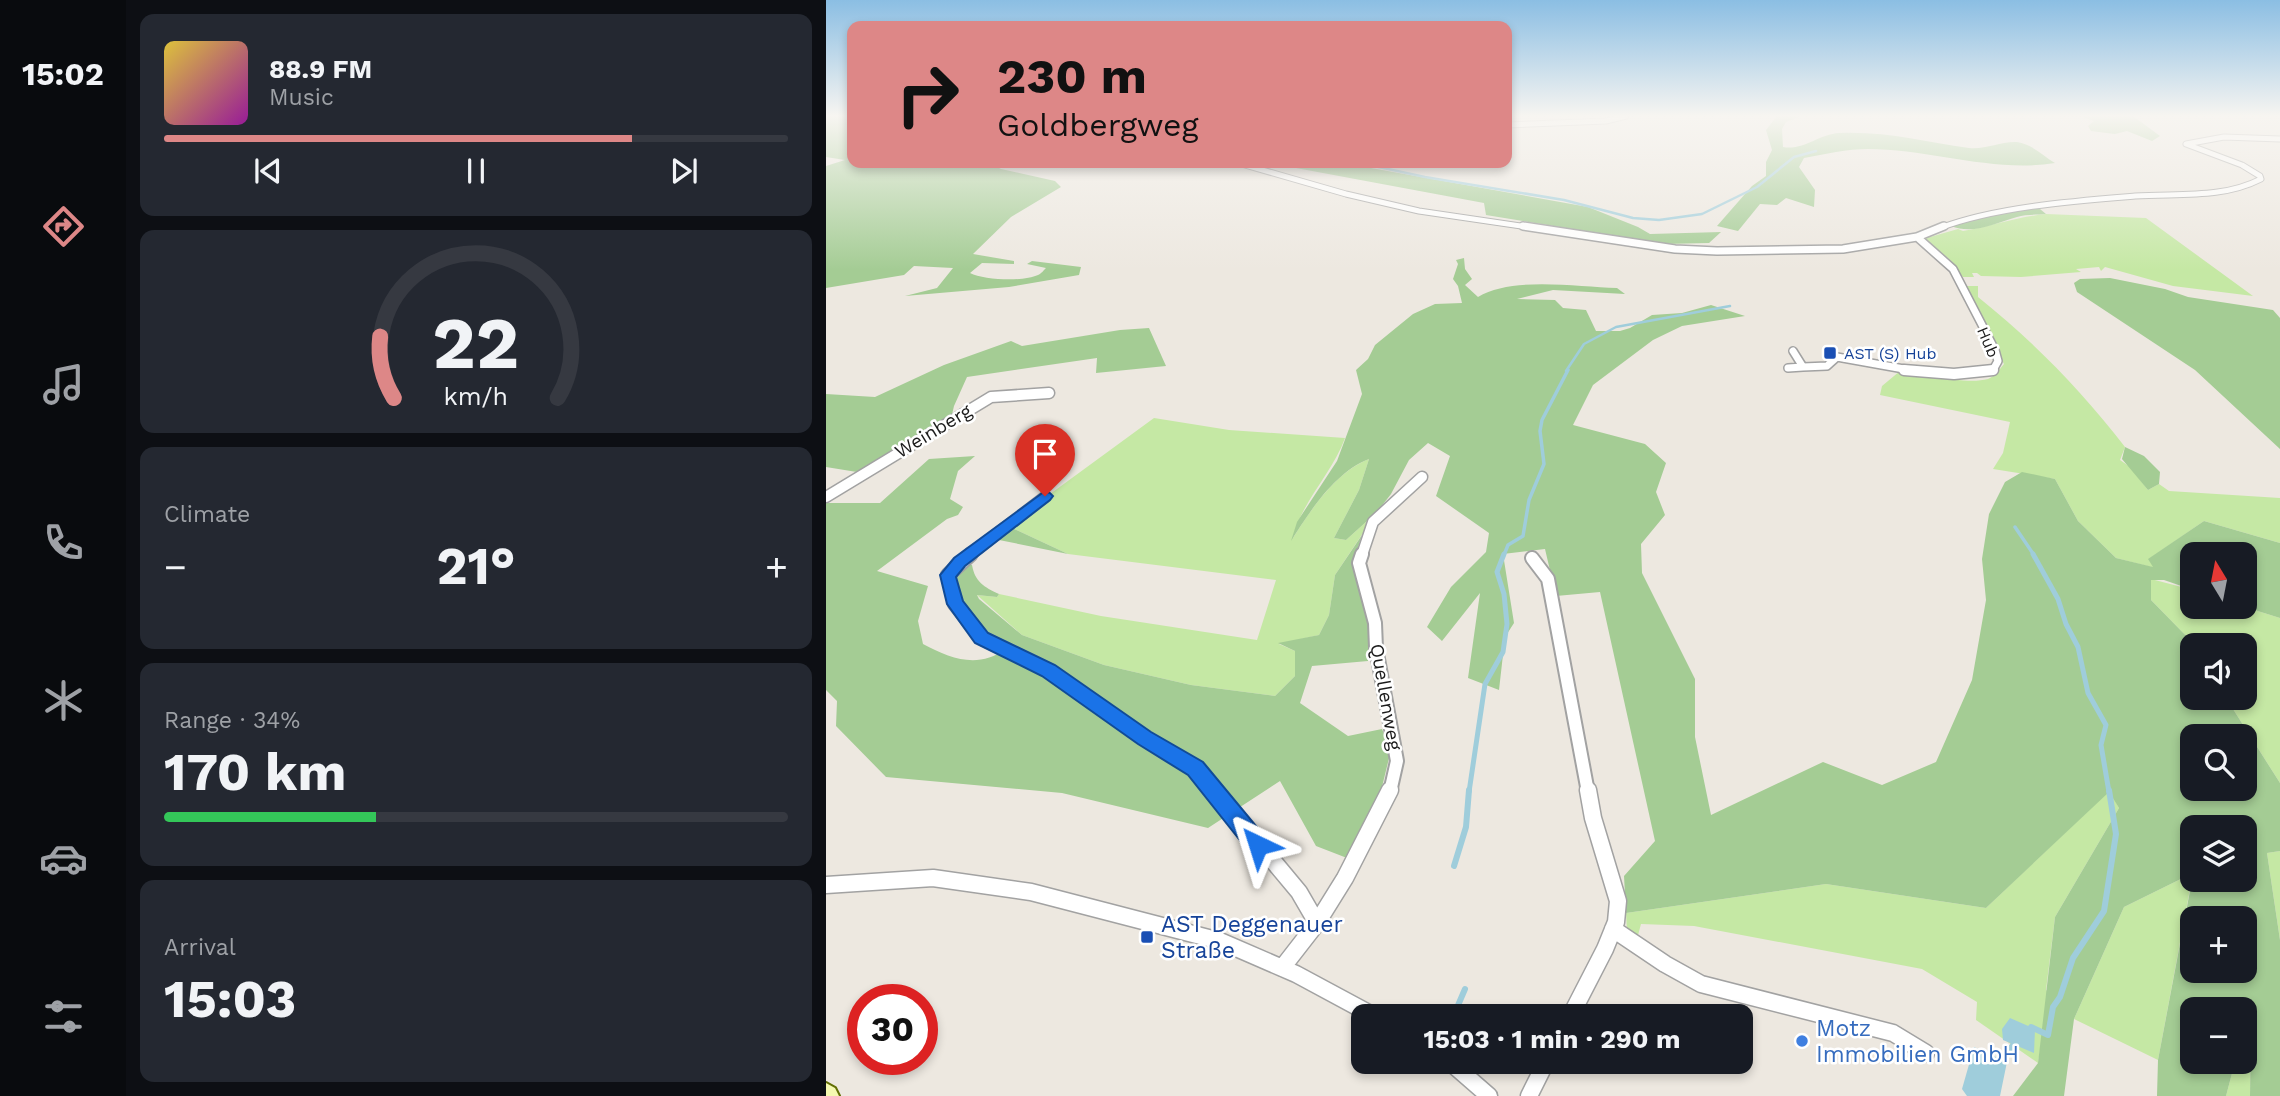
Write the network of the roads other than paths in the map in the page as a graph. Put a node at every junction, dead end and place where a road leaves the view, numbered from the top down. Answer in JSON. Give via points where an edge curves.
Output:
{"nodes":[{"id":1,"x":2245,"y":167,"type":"edge"},
{"id":2,"x":1255,"y":168,"type":"edge"},
{"id":3,"x":1917,"y":237,"type":"junction"},
{"id":4,"x":1793,"y":351,"type":"dead end"},
{"id":5,"x":1803,"y":367,"type":"junction"},
{"id":6,"x":1788,"y":368,"type":"dead end"},
{"id":7,"x":1049,"y":393,"type":"dead end"},
{"id":8,"x":1422,"y":477,"type":"dead end"},
{"id":9,"x":1045,"y":496,"type":"dead end"},
{"id":10,"x":826,"y":497,"type":"edge"},
{"id":11,"x":1532,"y":558,"type":"dead end"},
{"id":12,"x":826,"y":885,"type":"edge"},
{"id":13,"x":1317,"y":923,"type":"junction"},
{"id":14,"x":1613,"y":929,"type":"junction"},
{"id":15,"x":1282,"y":968,"type":"junction"},
{"id":16,"x":1351,"y":1004,"type":"edge"},
{"id":17,"x":1576,"y":1004,"type":"edge"},
{"id":18,"x":1926,"y":1053,"type":"dead end"},
{"id":19,"x":1464,"y":1074,"type":"edge"},
{"id":20,"x":1540,"y":1074,"type":"edge"},
{"id":21,"x":1489,"y":1096,"type":"edge"},
{"id":22,"x":1529,"y":1096,"type":"edge"}],
"edges":[{"from":1,"to":3,"type":"street","via":[[2261,179],[2243,188],[1987,213]]},
{"from":2,"to":3,"type":"street","via":[[1419,211],[1675,249],[1843,249]]},
{"from":3,"to":5,"type":"street","name":"Hub","via":[[1954,269],[1998,361],[1993,370],[1968,376],[1837,357],[1827,366]]},
{"from":4,"to":5,"type":"street"},
{"from":5,"to":6,"type":"street"},
{"from":7,"to":10,"type":"street","name":"Weinberg","via":[[991,397]]},
{"from":8,"to":13,"type":"street","name":"Quellenweg","via":[[1373,522],[1359,564],[1375,623],[1397,761],[1390,792]]},
{"from":9,"to":13,"type":"street","via":[[948,575],[955,604],[982,638],[1048,670],[1196,769],[1299,892]]},
{"from":11,"to":14,"type":"street","via":[[1548,579],[1593,818],[1618,901]]},
{"from":12,"to":15,"type":"street","via":[[933,878],[1031,892],[1220,941]]},
{"from":13,"to":15,"type":"street","name":"Quellenweg"},
{"from":14,"to":17,"type":"street"},
{"from":14,"to":18,"type":"street","via":[[1701,984],[1893,1032]]},
{"from":15,"to":16,"type":"street"},
{"from":19,"to":21,"type":"street"},
{"from":20,"to":22,"type":"street"}]}
